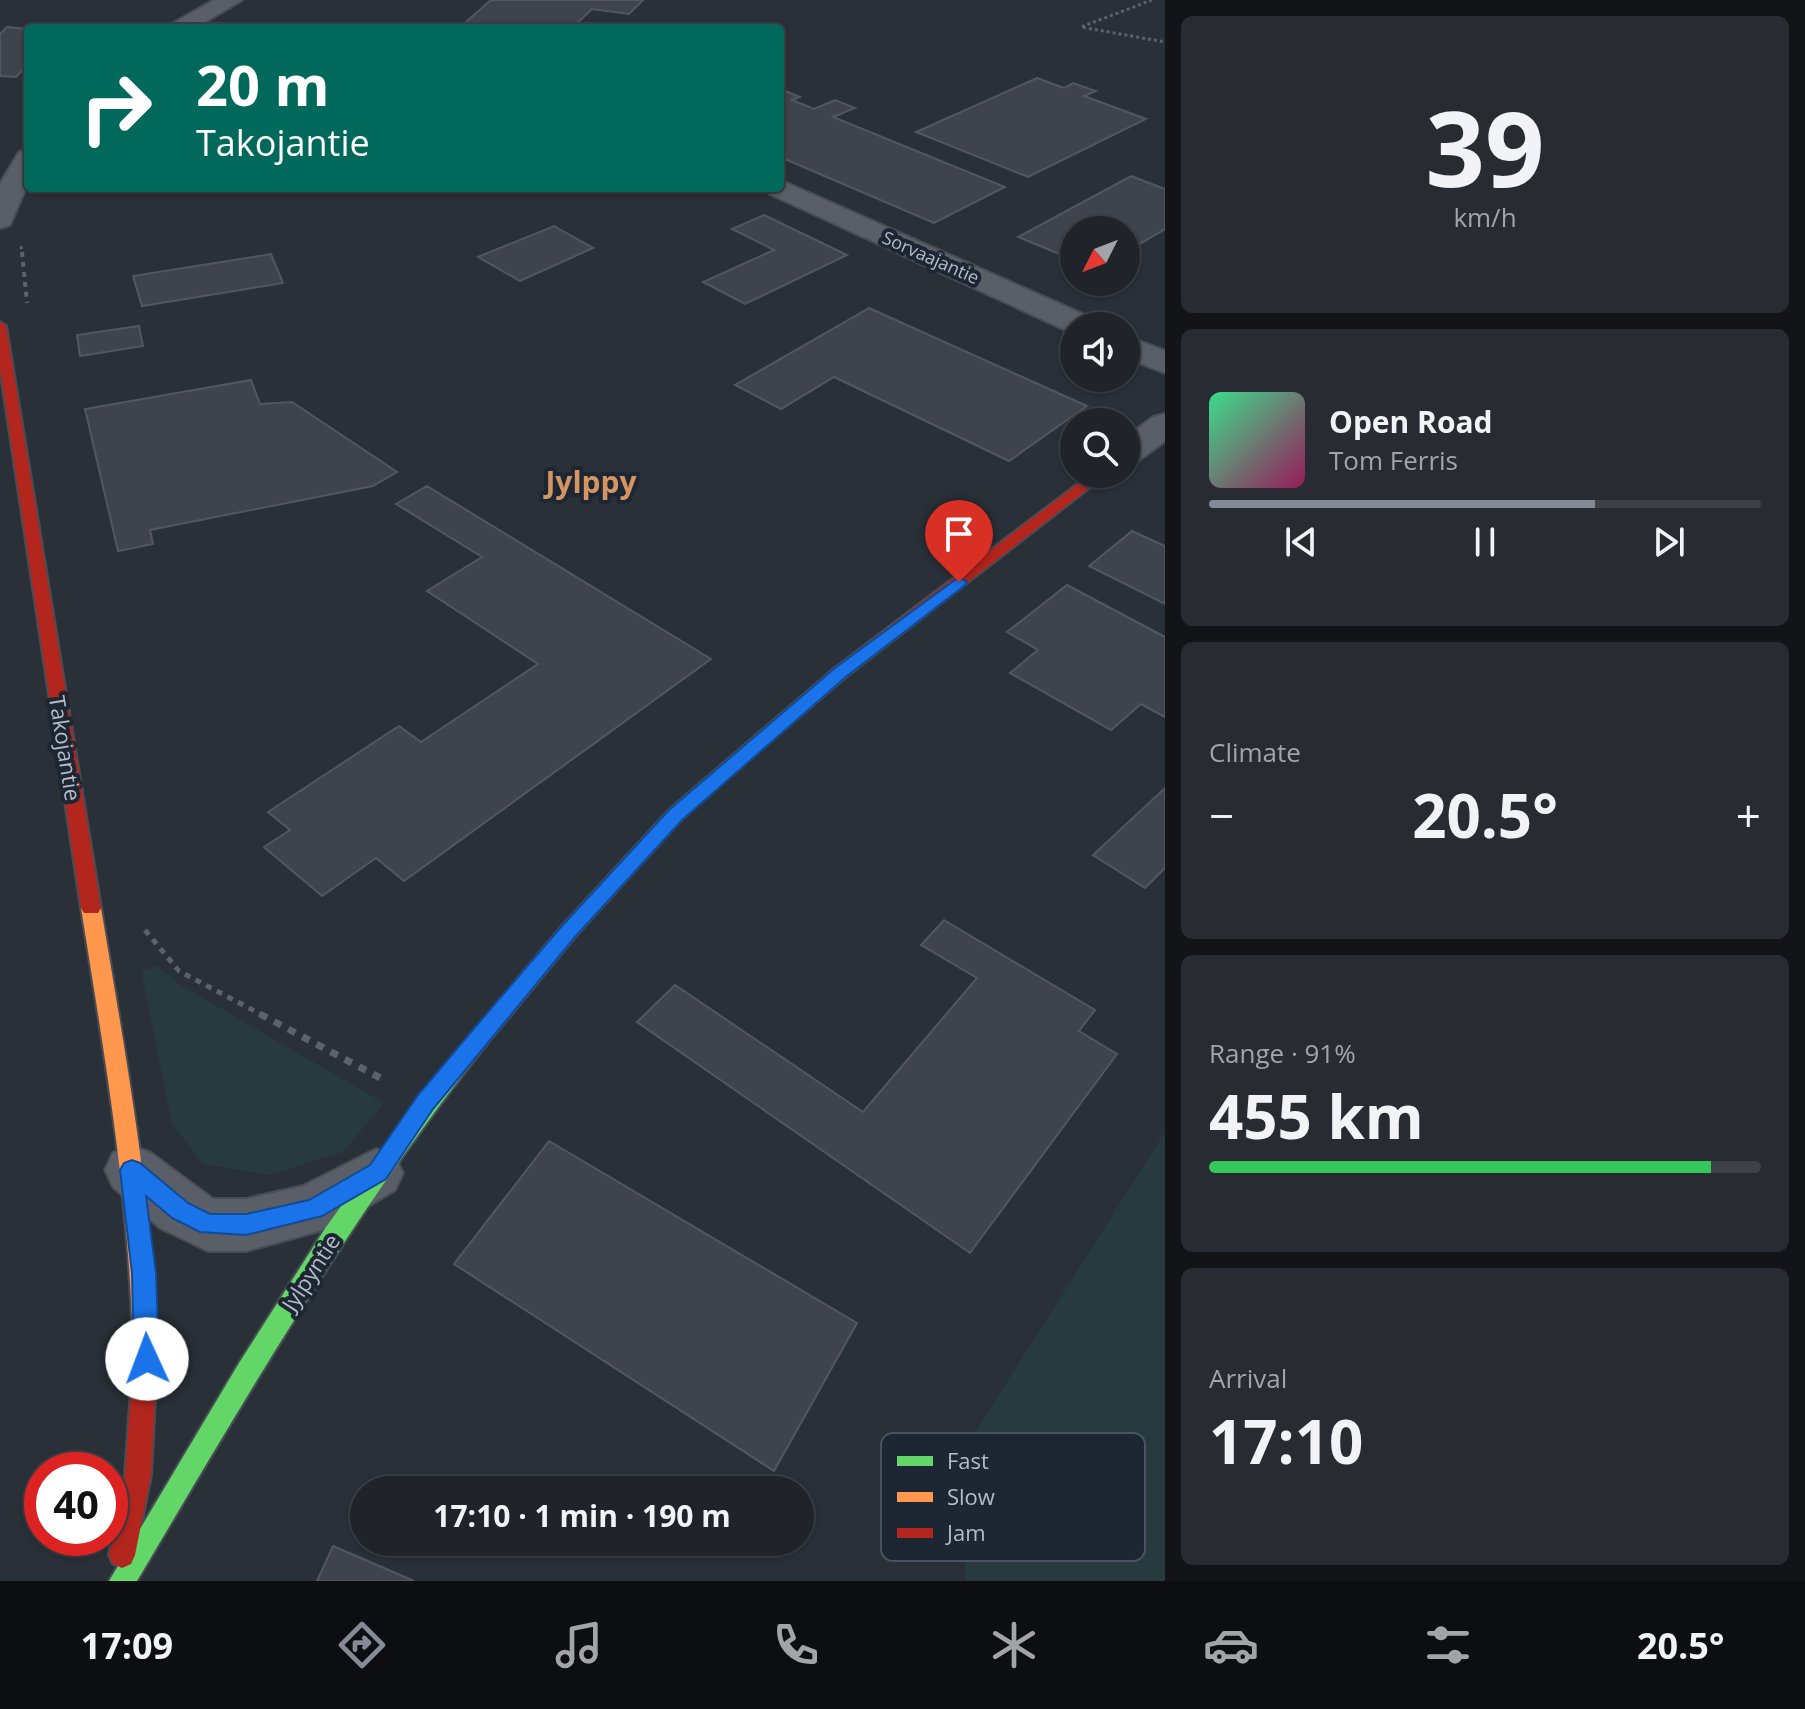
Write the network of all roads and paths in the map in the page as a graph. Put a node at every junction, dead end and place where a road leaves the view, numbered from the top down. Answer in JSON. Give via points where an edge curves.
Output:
{"nodes":[{"id":1,"x":231,"y":0,"type":"edge"},
{"id":2,"x":1152,"y":0,"type":"edge"},
{"id":3,"x":197,"y":16,"type":"junction"},
{"id":4,"x":184,"y":24,"type":"edge"},
{"id":5,"x":230,"y":24,"type":"dead end"},
{"id":6,"x":1165,"y":42,"type":"edge"},
{"id":7,"x":24,"y":166,"type":"edge"},
{"id":8,"x":784,"y":190,"type":"edge"},
{"id":9,"x":1,"y":210,"type":"edge"},
{"id":10,"x":22,"y":242,"type":"dead end"},
{"id":11,"x":29,"y":315,"type":"dead end"},
{"id":12,"x":1060,"y":316,"type":"edge"},
{"id":13,"x":0,"y":326,"type":"edge"},
{"id":14,"x":1140,"y":352,"type":"edge"},
{"id":15,"x":1165,"y":363,"type":"edge"},
{"id":16,"x":1165,"y":424,"type":"edge"},
{"id":17,"x":1140,"y":443,"type":"edge"},
{"id":18,"x":1082,"y":488,"type":"edge"},
{"id":19,"x":142,"y":925,"type":"dead end"},
{"id":20,"x":426,"y":1102,"type":"junction"},
{"id":21,"x":132,"y":1170,"type":"junction"},
{"id":22,"x":378,"y":1172,"type":"junction"},
{"id":23,"x":115,"y":1581,"type":"edge"},
{"id":24,"x":122,"y":1581,"type":"edge"}],
"edges":[{"from":1,"to":3,"type":"street"},
{"from":2,"to":6,"type":"path","via":[[1081,27]]},
{"from":3,"to":4,"type":"street"},
{"from":3,"to":5,"type":"street"},
{"from":7,"to":9,"type":"street"},
{"from":8,"to":12,"type":"street","name":"Sorvaajantie"},
{"from":10,"to":11,"type":"path"},
{"from":13,"to":21,"type":"street","name":"Takojantie"},
{"from":14,"to":15,"type":"street"},
{"from":16,"to":17,"type":"street"},
{"from":18,"to":20,"type":"street","name":"Jylpyntie","via":[[841,672],[675,815],[568,932]]},
{"from":19,"to":20,"type":"path","via":[[179,971]]},
{"from":20,"to":22,"type":"street","name":"Jylpyntie"},
{"from":21,"to":22,"type":"street","via":[[180,1210],[208,1225],[246,1225],[314,1209]]},
{"from":21,"to":23,"type":"street","name":"Takojantie","via":[[144,1273],[148,1387],[136,1502]]},
{"from":22,"to":24,"type":"street","name":"Jylpyntie","via":[[299,1287]]}]}
